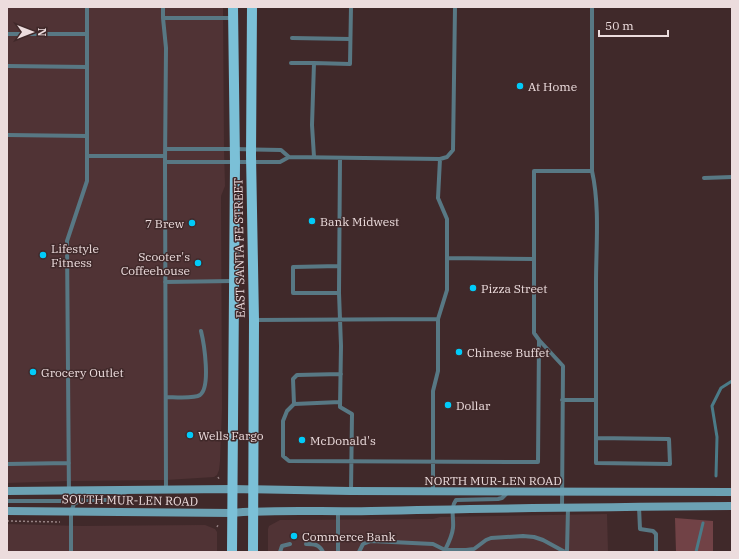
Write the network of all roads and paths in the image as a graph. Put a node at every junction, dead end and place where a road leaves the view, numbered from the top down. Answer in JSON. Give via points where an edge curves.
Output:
{"nodes":[{"id":1,"x":87,"y":7,"type":"edge"},
{"id":2,"x":163,"y":7,"type":"edge"},
{"id":3,"x":232,"y":7,"type":"edge"},
{"id":4,"x":252,"y":7,"type":"edge"},
{"id":5,"x":350,"y":7,"type":"edge"},
{"id":6,"x":455,"y":7,"type":"edge"},
{"id":7,"x":592,"y":7,"type":"edge"},
{"id":8,"x":163,"y":18,"type":"junction"},
{"id":9,"x":233,"y":18,"type":"junction"},
{"id":10,"x":7,"y":34,"type":"edge"},
{"id":11,"x":87,"y":34,"type":"junction"},
{"id":12,"x":292,"y":38,"type":"dead end"},
{"id":13,"x":350,"y":39,"type":"junction"},
{"id":14,"x":291,"y":63,"type":"dead end"},
{"id":15,"x":314,"y":63,"type":"junction"},
{"id":16,"x":7,"y":66,"type":"edge"},
{"id":17,"x":87,"y":67,"type":"junction"},
{"id":18,"x":7,"y":135,"type":"edge"},
{"id":19,"x":87,"y":136,"type":"junction"},
{"id":20,"x":165,"y":149,"type":"junction"},
{"id":21,"x":235,"y":149,"type":"junction"},
{"id":22,"x":251,"y":149,"type":"junction"},
{"id":23,"x":87,"y":156,"type":"junction"},
{"id":24,"x":165,"y":156,"type":"junction"},
{"id":25,"x":289,"y":157,"type":"junction"},
{"id":26,"x":314,"y":158,"type":"junction"},
{"id":27,"x":340,"y":158,"type":"junction"},
{"id":28,"x":440,"y":159,"type":"junction"},
{"id":29,"x":165,"y":162,"type":"junction"},
{"id":30,"x":235,"y":162,"type":"junction"},
{"id":31,"x":251,"y":163,"type":"junction"},
{"id":32,"x":592,"y":171,"type":"junction"},
{"id":33,"x":732,"y":177,"type":"edge"},
{"id":34,"x":704,"y":178,"type":"dead end"},
{"id":35,"x":447,"y":258,"type":"junction"},
{"id":36,"x":534,"y":259,"type":"junction"},
{"id":37,"x":339,"y":266,"type":"junction"},
{"id":38,"x":234,"y":281,"type":"junction"},
{"id":39,"x":165,"y":282,"type":"junction"},
{"id":40,"x":339,"y":293,"type":"junction"},
{"id":41,"x":438,"y":319,"type":"junction"},
{"id":42,"x":254,"y":320,"type":"junction"},
{"id":43,"x":340,"y":320,"type":"junction"},
{"id":44,"x":201,"y":331,"type":"dead end"},
{"id":45,"x":539,"y":340,"type":"junction"},
{"id":46,"x":341,"y":374,"type":"junction"},
{"id":47,"x":166,"y":397,"type":"junction"},
{"id":48,"x":562,"y":400,"type":"junction"},
{"id":49,"x":596,"y":400,"type":"junction"},
{"id":50,"x":340,"y":402,"type":"junction"},
{"id":51,"x":294,"y":404,"type":"junction"},
{"id":52,"x":596,"y":438,"type":"junction"},
{"id":53,"x":352,"y":462,"type":"junction"},
{"id":54,"x":433,"y":462,"type":"junction"},
{"id":55,"x":69,"y":463,"type":"junction"},
{"id":56,"x":7,"y":464,"type":"edge"},
{"id":57,"x":232,"y":489,"type":"junction"},
{"id":58,"x":253,"y":489,"type":"junction"},
{"id":59,"x":7,"y":490,"type":"edge"},
{"id":60,"x":69,"y":490,"type":"junction"},
{"id":61,"x":133,"y":490,"type":"junction"},
{"id":62,"x":166,"y":490,"type":"junction"},
{"id":63,"x":351,"y":491,"type":"junction"},
{"id":64,"x":433,"y":491,"type":"junction"},
{"id":65,"x":508,"y":492,"type":"junction"},
{"id":66,"x":562,"y":492,"type":"junction"},
{"id":67,"x":732,"y":492,"type":"edge"},
{"id":68,"x":7,"y":501,"type":"edge"},
{"id":69,"x":732,"y":506,"type":"edge"},
{"id":70,"x":638,"y":507,"type":"junction"},
{"id":71,"x":565,"y":508,"type":"junction"},
{"id":72,"x":452,"y":509,"type":"junction"},
{"id":73,"x":7,"y":511,"type":"edge"},
{"id":74,"x":72,"y":512,"type":"junction"},
{"id":75,"x":253,"y":512,"type":"junction"},
{"id":76,"x":338,"y":512,"type":"junction"},
{"id":77,"x":232,"y":513,"type":"junction"},
{"id":78,"x":7,"y":521,"type":"edge"},
{"id":79,"x":60,"y":522,"type":"dead end"},
{"id":80,"x":290,"y":544,"type":"dead end"},
{"id":81,"x":306,"y":544,"type":"dead end"},
{"id":82,"x":444,"y":551,"type":"edge"},
{"id":83,"x":71,"y":552,"type":"edge"},
{"id":84,"x":232,"y":552,"type":"edge"},
{"id":85,"x":253,"y":552,"type":"edge"},
{"id":86,"x":280,"y":552,"type":"edge"},
{"id":87,"x":323,"y":552,"type":"edge"},
{"id":88,"x":338,"y":552,"type":"edge"},
{"id":89,"x":359,"y":552,"type":"edge"},
{"id":90,"x":566,"y":552,"type":"edge"},
{"id":91,"x":656,"y":552,"type":"edge"}],
"edges":[{"from":1,"to":11,"type":"lane"},
{"from":2,"to":8,"type":"lane"},
{"from":3,"to":9,"type":"main road","name":"EAST SANTA FE STREET"},
{"from":4,"to":22,"type":"main road","name":"EAST SANTA FE STREET"},
{"from":5,"to":13,"type":"lane"},
{"from":6,"to":28,"type":"lane","via":[[454,150],[447,157]]},
{"from":7,"to":32,"type":"lane"},
{"from":8,"to":9,"type":"lane"},
{"from":8,"to":20,"type":"lane","via":[[166,48]]},
{"from":9,"to":21,"type":"main road","name":"EAST SANTA FE STREET"},
{"from":10,"to":11,"type":"lane"},
{"from":11,"to":17,"type":"lane"},
{"from":12,"to":13,"type":"lane"},
{"from":13,"to":15,"type":"lane","via":[[350,64]]},
{"from":14,"to":15,"type":"lane"},
{"from":15,"to":26,"type":"lane"},
{"from":16,"to":17,"type":"lane"},
{"from":17,"to":19,"type":"lane"},
{"from":18,"to":19,"type":"lane"},
{"from":19,"to":23,"type":"lane"},
{"from":20,"to":21,"type":"lane"},
{"from":20,"to":24,"type":"lane"},
{"from":21,"to":22,"type":"lane"},
{"from":21,"to":30,"type":"main road","name":"EAST SANTA FE STREET"},
{"from":22,"to":25,"type":"lane","via":[[281,150]]},
{"from":22,"to":31,"type":"main road","name":"EAST SANTA FE STREET"},
{"from":23,"to":24,"type":"lane"},
{"from":23,"to":55,"type":"lane","via":[[87,181],[68,241]]},
{"from":24,"to":29,"type":"lane"},
{"from":25,"to":26,"type":"lane"},
{"from":25,"to":31,"type":"lane","via":[[280,162]]},
{"from":26,"to":27,"type":"lane"},
{"from":27,"to":28,"type":"lane"},
{"from":27,"to":37,"type":"lane"},
{"from":28,"to":35,"type":"lane","via":[[438,198],[447,219]]},
{"from":29,"to":30,"type":"lane"},
{"from":29,"to":39,"type":"lane"},
{"from":30,"to":31,"type":"lane"},
{"from":30,"to":38,"type":"main road","name":"EAST SANTA FE STREET"},
{"from":31,"to":42,"type":"main road","name":"EAST SANTA FE STREET"},
{"from":32,"to":36,"type":"lane","via":[[534,171]]},
{"from":32,"to":49,"type":"lane","via":[[596,190]]},
{"from":33,"to":34,"type":"lane"},
{"from":35,"to":36,"type":"lane"},
{"from":35,"to":41,"type":"lane","via":[[447,290]]},
{"from":36,"to":45,"type":"lane","via":[[534,333]]},
{"from":37,"to":40,"type":"lane"},
{"from":37,"to":40,"type":"lane","via":[[293,267],[292,293]]},
{"from":38,"to":39,"type":"lane"},
{"from":38,"to":57,"type":"main road","name":"EAST SANTA FE STREET"},
{"from":39,"to":47,"type":"lane"},
{"from":40,"to":43,"type":"lane"},
{"from":41,"to":43,"type":"lane"},
{"from":41,"to":54,"type":"lane","via":[[438,371],[433,391]]},
{"from":42,"to":43,"type":"lane"},
{"from":42,"to":58,"type":"main road","name":"EAST SANTA FE STREET"},
{"from":43,"to":46,"type":"lane"},
{"from":44,"to":47,"type":"lane","via":[[205,356],[204,389],[201,395]]},
{"from":45,"to":48,"type":"lane","via":[[563,366]]},
{"from":45,"to":54,"type":"lane","via":[[538,462]]},
{"from":46,"to":50,"type":"lane"},
{"from":46,"to":51,"type":"lane","via":[[296,375],[293,379]]},
{"from":47,"to":62,"type":"lane"},
{"from":48,"to":49,"type":"lane"},
{"from":48,"to":66,"type":"lane"},
{"from":49,"to":52,"type":"lane"},
{"from":50,"to":51,"type":"lane"},
{"from":50,"to":53,"type":"lane","via":[[340,407],[352,414]]},
{"from":51,"to":53,"type":"lane","via":[[287,411],[283,421],[283,456],[289,461]]},
{"from":52,"to":52,"type":"lane","via":[[670,439],[670,464],[596,464]]},
{"from":53,"to":54,"type":"lane"},
{"from":53,"to":63,"type":"lane"},
{"from":54,"to":64,"type":"lane"},
{"from":55,"to":56,"type":"lane"},
{"from":55,"to":60,"type":"lane"},
{"from":57,"to":58,"type":"main road","name":"SOUTH MUR-LEN ROAD"},
{"from":57,"to":62,"type":"main road","name":"SOUTH MUR-LEN ROAD"},
{"from":57,"to":77,"type":"main road","name":"EAST SANTA FE STREET"},
{"from":58,"to":63,"type":"main road","name":"NORTH MUR-LEN ROAD"},
{"from":58,"to":75,"type":"main road","name":"EAST SANTA FE STREET"},
{"from":59,"to":60,"type":"main road","name":"SOUTH MUR-LEN ROAD"},
{"from":60,"to":61,"type":"main road","name":"SOUTH MUR-LEN ROAD"},
{"from":60,"to":68,"type":"lane","via":[[68,498],[62,501]]},
{"from":61,"to":62,"type":"main road","name":"SOUTH MUR-LEN ROAD"},
{"from":61,"to":74,"type":"lane","via":[[108,500],[82,500],[74,504]]},
{"from":63,"to":64,"type":"main road","name":"NORTH MUR-LEN ROAD"},
{"from":64,"to":65,"type":"main road","name":"NORTH MUR-LEN ROAD"},
{"from":65,"to":66,"type":"main road","name":"NORTH MUR-LEN ROAD"},
{"from":65,"to":72,"type":"lane","via":[[498,499],[458,499]]},
{"from":66,"to":67,"type":"main road","name":"NORTH MUR-LEN ROAD"},
{"from":66,"to":71,"type":"lane"},
{"from":69,"to":70,"type":"main road"},
{"from":70,"to":71,"type":"main road"},
{"from":70,"to":91,"type":"lane","via":[[640,529],[656,534]]},
{"from":71,"to":72,"type":"main road"},
{"from":71,"to":90,"type":"lane"},
{"from":72,"to":76,"type":"main road"},
{"from":72,"to":82,"type":"lane","via":[[451,539]]},
{"from":73,"to":74,"type":"main road","name":"SOUTH MUR-LEN ROAD"},
{"from":74,"to":77,"type":"main road","name":"SOUTH MUR-LEN ROAD"},
{"from":74,"to":83,"type":"lane"},
{"from":75,"to":76,"type":"main road"},
{"from":75,"to":77,"type":"main road","name":"SOUTH MUR-LEN ROAD"},
{"from":75,"to":85,"type":"main road","name":"EAST SANTA FE STREET"},
{"from":76,"to":88,"type":"lane"},
{"from":77,"to":84,"type":"main road","name":"EAST SANTA FE STREET"},
{"from":78,"to":79,"type":"path"},
{"from":80,"to":86,"type":"lane","via":[[282,546]]},
{"from":81,"to":87,"type":"lane","via":[[316,545]]},
{"from":82,"to":89,"type":"lane","via":[[433,544],[370,541],[363,544]]},
{"from":82,"to":90,"type":"lane","via":[[474,548],[491,538],[523,536],[543,540]]}]}
